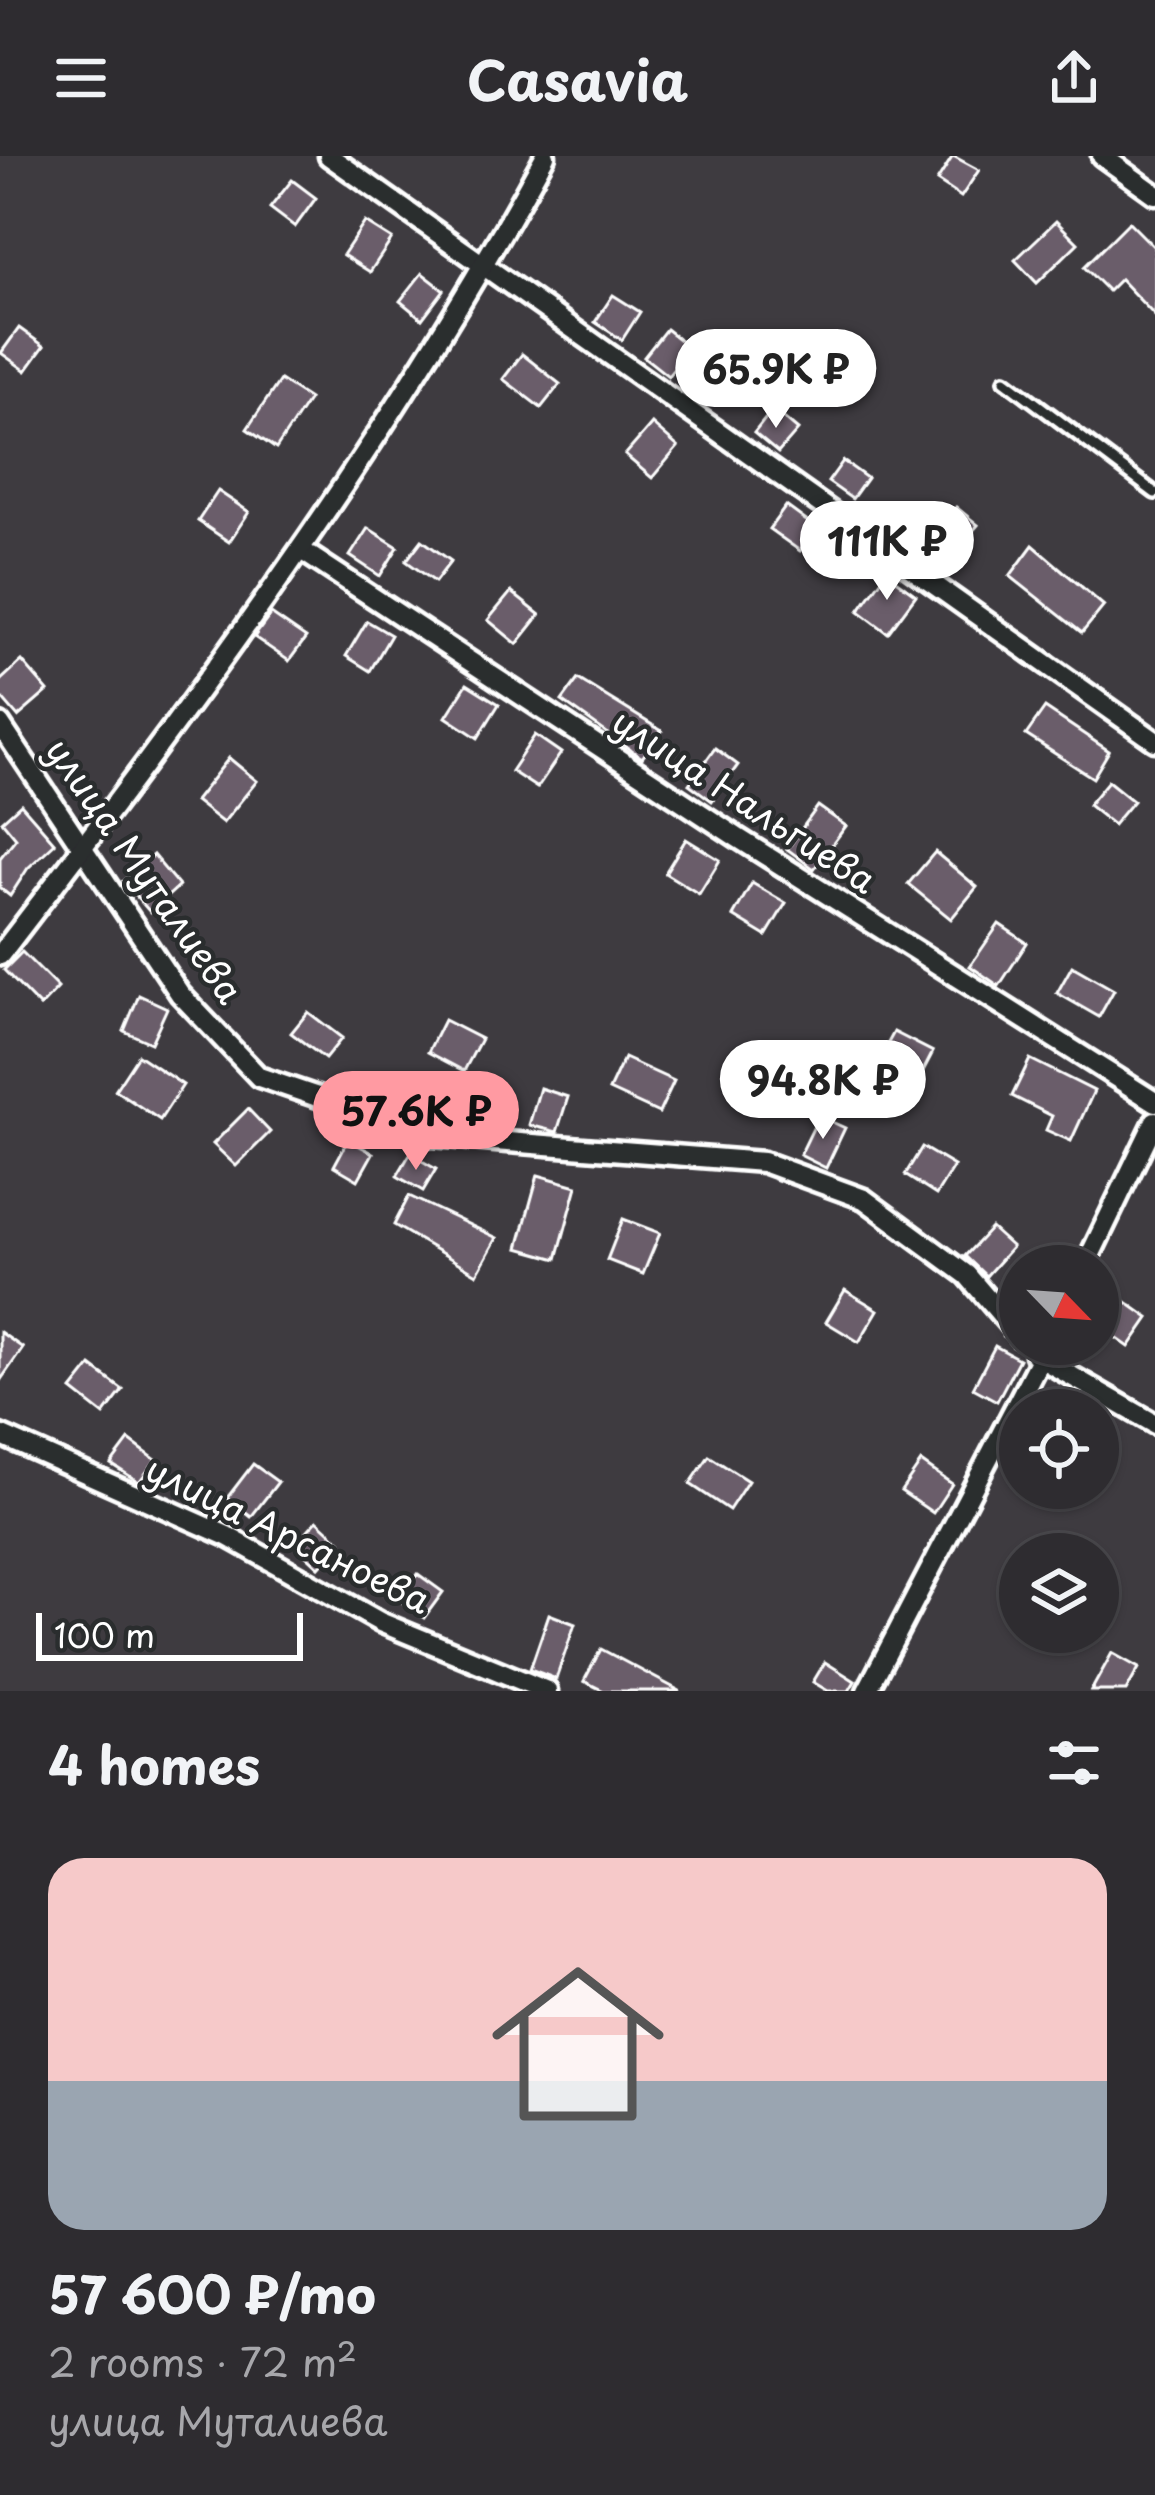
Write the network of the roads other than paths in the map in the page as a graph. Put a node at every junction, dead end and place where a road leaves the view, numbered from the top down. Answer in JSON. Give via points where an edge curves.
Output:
{"nodes":[{"id":1,"x":329,"y":156,"type":"edge"},
{"id":2,"x":544,"y":156,"type":"edge"},
{"id":3,"x":1102,"y":156,"type":"edge"},
{"id":4,"x":1155,"y":194,"type":"edge"},
{"id":5,"x":484,"y":268,"type":"junction"},
{"id":6,"x":1005,"y":380,"type":"dead end"},
{"id":7,"x":1155,"y":493,"type":"edge"},
{"id":8,"x":301,"y":550,"type":"junction"},
{"id":9,"x":0,"y":724,"type":"edge"},
{"id":10,"x":1155,"y":741,"type":"edge"},
{"id":11,"x":82,"y":848,"type":"junction"},
{"id":12,"x":0,"y":955,"type":"edge"},
{"id":13,"x":1155,"y":1102,"type":"edge"},
{"id":14,"x":1155,"y":1121,"type":"edge"},
{"id":15,"x":1095,"y":1245,"type":"edge"},
{"id":16,"x":999,"y":1312,"type":"edge"},
{"id":17,"x":1037,"y":1365,"type":"edge"},
{"id":18,"x":1064,"y":1365,"type":"edge"},
{"id":19,"x":1155,"y":1424,"type":"edge"},
{"id":20,"x":0,"y":1435,"type":"edge"},
{"id":21,"x":548,"y":1691,"type":"edge"},
{"id":22,"x":867,"y":1691,"type":"edge"}],
"edges":[{"from":1,"to":5,"type":"street"},
{"from":2,"to":5,"type":"street"},
{"from":3,"to":4,"type":"street"},
{"from":5,"to":8,"type":"street"},
{"from":5,"to":10,"type":"street"},
{"from":6,"to":7,"type":"lane"},
{"from":8,"to":11,"type":"street"},
{"from":8,"to":13,"type":"street","name":"улица Нальгиева"},
{"from":9,"to":11,"type":"street","name":"улица Муталиева"},
{"from":11,"to":12,"type":"street"},
{"from":11,"to":16,"type":"street","name":"улица Муталиева","via":[[181,994],[259,1076],[432,1136],[763,1162],[864,1199],[967,1275]]},
{"from":14,"to":15,"type":"street"},
{"from":17,"to":22,"type":"street"},
{"from":18,"to":19,"type":"street"},
{"from":20,"to":21,"type":"street","name":"улица Арсаноева","via":[[227,1536],[380,1622]]}]}
